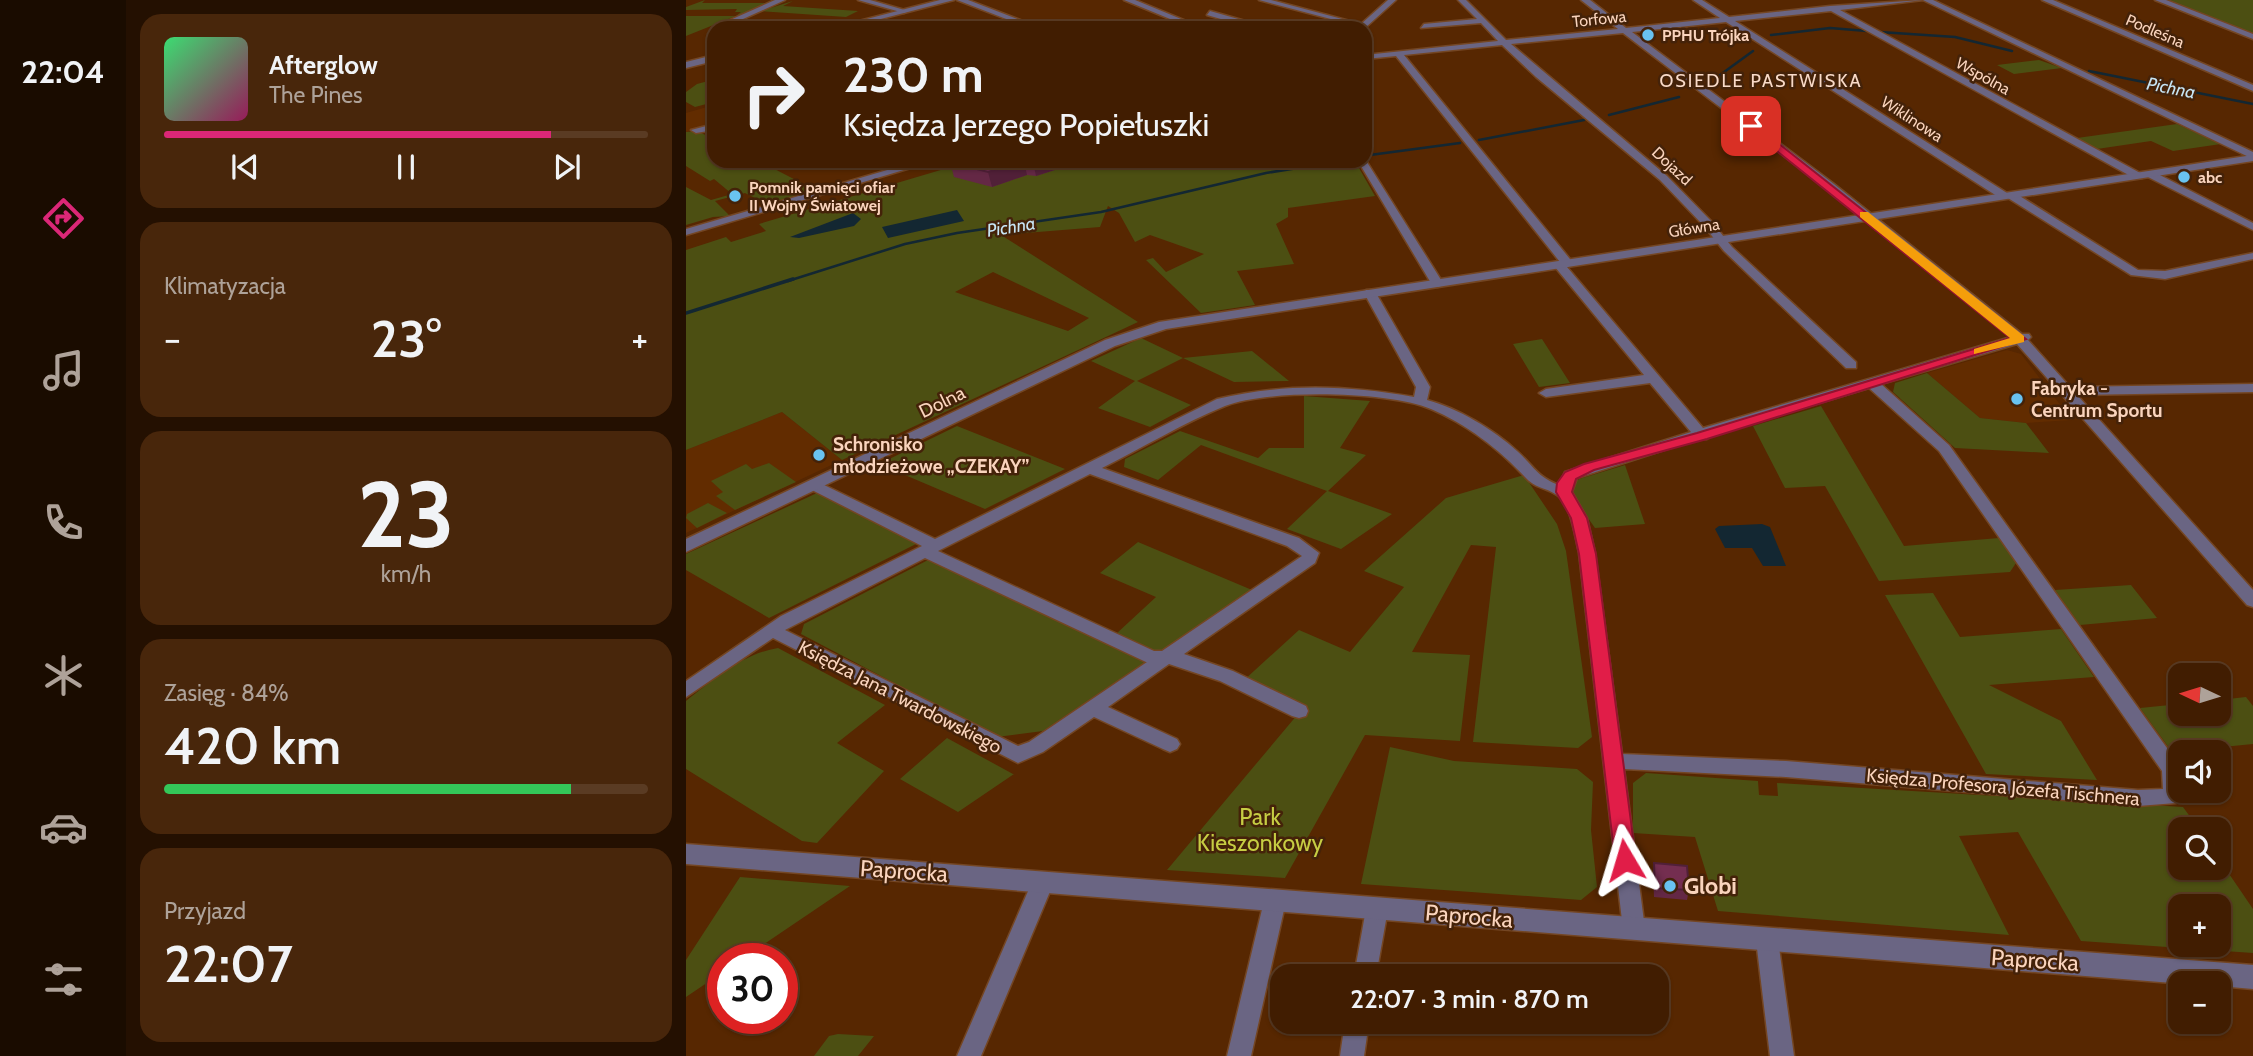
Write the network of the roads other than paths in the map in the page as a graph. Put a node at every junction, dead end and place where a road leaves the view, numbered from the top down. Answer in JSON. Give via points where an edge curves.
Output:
{"nodes":[{"id":1,"x":781,"y":0,"type":"edge"},
{"id":2,"x":866,"y":0,"type":"edge"},
{"id":3,"x":950,"y":0,"type":"edge"},
{"id":4,"x":961,"y":0,"type":"edge"},
{"id":5,"x":1128,"y":0,"type":"edge"},
{"id":6,"x":1263,"y":0,"type":"edge"},
{"id":7,"x":1392,"y":0,"type":"edge"},
{"id":8,"x":1462,"y":0,"type":"edge"},
{"id":9,"x":1585,"y":0,"type":"edge"},
{"id":10,"x":1697,"y":0,"type":"edge"},
{"id":11,"x":1815,"y":0,"type":"edge"},
{"id":12,"x":1919,"y":0,"type":"edge"},
{"id":13,"x":1927,"y":0,"type":"edge"},
{"id":14,"x":2046,"y":0,"type":"edge"},
{"id":15,"x":2158,"y":0,"type":"edge"},
{"id":16,"x":1832,"y":9,"type":"junction"},
{"id":17,"x":904,"y":11,"type":"junction"},
{"id":18,"x":1210,"y":13,"type":"dead end"},
{"id":19,"x":1234,"y":20,"type":"junction"},
{"id":20,"x":1727,"y":20,"type":"junction"},
{"id":21,"x":733,"y":21,"type":"edge"},
{"id":22,"x":864,"y":21,"type":"edge"},
{"id":23,"x":1018,"y":21,"type":"edge"},
{"id":24,"x":1181,"y":21,"type":"edge"},
{"id":25,"x":1230,"y":21,"type":"edge"},
{"id":26,"x":1237,"y":21,"type":"edge"},
{"id":27,"x":1337,"y":21,"type":"edge"},
{"id":28,"x":1370,"y":21,"type":"edge"},
{"id":29,"x":1483,"y":21,"type":"junction"},
{"id":30,"x":1424,"y":26,"type":"dead end"},
{"id":31,"x":1626,"y":31,"type":"junction"},
{"id":32,"x":707,"y":32,"type":"edge"},
{"id":33,"x":703,"y":34,"type":"dead end"},
{"id":34,"x":2253,"y":37,"type":"edge"},
{"id":35,"x":1506,"y":43,"type":"junction"},
{"id":36,"x":1399,"y":54,"type":"junction"},
{"id":37,"x":1372,"y":56,"type":"edge"},
{"id":38,"x":707,"y":60,"type":"edge"},
{"id":39,"x":686,"y":65,"type":"edge"},
{"id":40,"x":2253,"y":88,"type":"edge"},
{"id":41,"x":707,"y":128,"type":"edge"},
{"id":42,"x":696,"y":130,"type":"dead end"},
{"id":43,"x":2253,"y":157,"type":"edge"},
{"id":44,"x":905,"y":168,"type":"edge"},
{"id":45,"x":1367,"y":168,"type":"edge"},
{"id":46,"x":2144,"y":175,"type":"junction"},
{"id":47,"x":2008,"y":196,"type":"junction"},
{"id":48,"x":1868,"y":217,"type":"junction"},
{"id":49,"x":2253,"y":227,"type":"edge"},
{"id":50,"x":686,"y":232,"type":"edge"},
{"id":51,"x":1722,"y":240,"type":"junction"},
{"id":52,"x":2253,"y":256,"type":"edge"},
{"id":53,"x":1564,"y":264,"type":"junction"},
{"id":54,"x":1437,"y":283,"type":"junction"},
{"id":55,"x":1370,"y":293,"type":"junction"},
{"id":56,"x":1140,"y":331,"type":"joint"},
{"id":57,"x":2022,"y":338,"type":"junction"},
{"id":58,"x":1851,"y":365,"type":"dead end"},
{"id":59,"x":1654,"y":378,"type":"junction"},
{"id":60,"x":1873,"y":384,"type":"junction"},
{"id":61,"x":2253,"y":388,"type":"edge"},
{"id":62,"x":2067,"y":391,"type":"junction"},
{"id":63,"x":1546,"y":393,"type":"dead end"},
{"id":64,"x":1420,"y":402,"type":"junction"},
{"id":65,"x":1702,"y":436,"type":"junction"},
{"id":66,"x":1087,"y":468,"type":"junction"},
{"id":67,"x":815,"y":486,"type":"junction"},
{"id":68,"x":1564,"y":492,"type":"junction"},
{"id":69,"x":686,"y":546,"type":"edge"},
{"id":70,"x":930,"y":549,"type":"junction"},
{"id":71,"x":2253,"y":601,"type":"edge"},
{"id":72,"x":771,"y":630,"type":"junction"},
{"id":73,"x":1169,"y":656,"type":"junction"},
{"id":74,"x":686,"y":690,"type":"edge"},
{"id":75,"x":1093,"y":708,"type":"junction"},
{"id":76,"x":1298,"y":711,"type":"dead end"},
{"id":77,"x":1170,"y":744,"type":"dead end"},
{"id":78,"x":1613,"y":761,"type":"junction"},
{"id":79,"x":686,"y":854,"type":"edge"},
{"id":80,"x":1043,"y":882,"type":"junction"},
{"id":81,"x":1275,"y":901,"type":"junction"},
{"id":82,"x":1377,"y":909,"type":"junction"},
{"id":83,"x":1634,"y":929,"type":"junction"},
{"id":84,"x":1768,"y":940,"type":"junction"},
{"id":85,"x":1367,"y":964,"type":"edge"},
{"id":86,"x":2253,"y":977,"type":"edge"},
{"id":87,"x":1355,"y":1034,"type":"edge"},
{"id":88,"x":970,"y":1056,"type":"edge"},
{"id":89,"x":1239,"y":1056,"type":"edge"},
{"id":90,"x":1352,"y":1056,"type":"edge"},
{"id":91,"x":1782,"y":1056,"type":"edge"}],
"edges":[{"from":1,"to":21,"type":"street"},
{"from":2,"to":17,"type":"street"},
{"from":3,"to":17,"type":"street"},
{"from":4,"to":23,"type":"street"},
{"from":5,"to":24,"type":"street"},
{"from":6,"to":27,"type":"street"},
{"from":7,"to":28,"type":"street"},
{"from":8,"to":29,"type":"street","name":"Dojazd"},
{"from":9,"to":31,"type":"street"},
{"from":10,"to":20,"type":"street","name":"Wiklinowa"},
{"from":11,"to":16,"type":"street","name":"Wspólna"},
{"from":12,"to":16,"type":"street","name":"Torfowa"},
{"from":13,"to":43,"type":"street"},
{"from":14,"to":40,"type":"street","name":"Podleśna"},
{"from":15,"to":34,"type":"street"},
{"from":16,"to":20,"type":"street","name":"Torfowa"},
{"from":16,"to":46,"type":"street","name":"Wspólna"},
{"from":17,"to":22,"type":"street"},
{"from":18,"to":19,"type":"street"},
{"from":19,"to":25,"type":"street"},
{"from":19,"to":26,"type":"street"},
{"from":20,"to":31,"type":"street","name":"Torfowa"},
{"from":20,"to":47,"type":"street","name":"Wiklinowa"},
{"from":29,"to":30,"type":"street"},
{"from":29,"to":35,"type":"street","name":"Dojazd"},
{"from":31,"to":35,"type":"street","name":"Torfowa"},
{"from":31,"to":48,"type":"street"},
{"from":32,"to":33,"type":"street"},
{"from":35,"to":36,"type":"street","name":"Torfowa"},
{"from":35,"to":51,"type":"street","name":"Dojazd","via":[[1609,130]]},
{"from":36,"to":37,"type":"street","name":"Torfowa"},
{"from":36,"to":53,"type":"street"},
{"from":38,"to":39,"type":"street"},
{"from":41,"to":42,"type":"street"},
{"from":43,"to":46,"type":"street","name":"Główna"},
{"from":44,"to":50,"type":"street"},
{"from":45,"to":54,"type":"street"},
{"from":46,"to":47,"type":"street","name":"Główna"},
{"from":46,"to":49,"type":"street","name":"Wspólna"},
{"from":47,"to":48,"type":"street","name":"Główna"},
{"from":47,"to":52,"type":"street","name":"Wiklinowa","via":[[2125,268],[2146,275]]},
{"from":48,"to":51,"type":"street","name":"Główna"},
{"from":48,"to":57,"type":"street"},
{"from":51,"to":53,"type":"street","name":"Główna"},
{"from":51,"to":58,"type":"street","name":"Dojazd"},
{"from":53,"to":54,"type":"street","name":"Główna"},
{"from":53,"to":59,"type":"street"},
{"from":54,"to":55,"type":"street","name":"Główna"},
{"from":55,"to":56,"type":"street","name":"Główna"},
{"from":55,"to":64,"type":"street","via":[[1423,387]]},
{"from":56,"to":67,"type":"street","name":"Dolna"},
{"from":57,"to":60,"type":"street"},
{"from":57,"to":62,"type":"street"},
{"from":59,"to":63,"type":"street"},
{"from":59,"to":65,"type":"street"},
{"from":60,"to":65,"type":"street"},
{"from":60,"to":78,"type":"street","name":"Księdza Profesora Józefa Tischnera","via":[[1944,448],[2171,768],[2175,781],[2169,797]]},
{"from":61,"to":62,"type":"street"},
{"from":62,"to":71,"type":"street"},
{"from":64,"to":66,"type":"street","via":[[1325,388],[1262,391],[1222,402]]},
{"from":64,"to":68,"type":"street","via":[[1485,434],[1512,454],[1537,482]]},
{"from":65,"to":68,"type":"street","via":[[1589,467],[1570,475]]},
{"from":66,"to":70,"type":"street"},
{"from":66,"to":73,"type":"street","name":"Księdza Jana Twardowskiego","via":[[1293,542],[1311,553],[1301,566]]},
{"from":67,"to":69,"type":"street","name":"Dolna"},
{"from":67,"to":70,"type":"street"},
{"from":68,"to":78,"type":"street","via":[[1579,518],[1587,554]]},
{"from":70,"to":72,"type":"street"},
{"from":70,"to":73,"type":"street","via":[[1152,657]]},
{"from":72,"to":74,"type":"street"},
{"from":72,"to":75,"type":"street","name":"Księdza Jana Twardowskiego","via":[[1018,755]]},
{"from":73,"to":75,"type":"street","name":"Księdza Jana Twardowskiego"},
{"from":73,"to":76,"type":"street"},
{"from":75,"to":77,"type":"street"},
{"from":78,"to":83,"type":"street"},
{"from":79,"to":80,"type":"street","name":"Paprocka"},
{"from":80,"to":81,"type":"street","name":"Paprocka"},
{"from":80,"to":88,"type":"street"},
{"from":81,"to":82,"type":"street","name":"Paprocka"},
{"from":81,"to":89,"type":"street"},
{"from":82,"to":83,"type":"street","name":"Paprocka"},
{"from":82,"to":85,"type":"street"},
{"from":83,"to":84,"type":"street","name":"Paprocka"},
{"from":84,"to":86,"type":"street","name":"Paprocka"},
{"from":84,"to":91,"type":"street"},
{"from":87,"to":90,"type":"street"}]}
